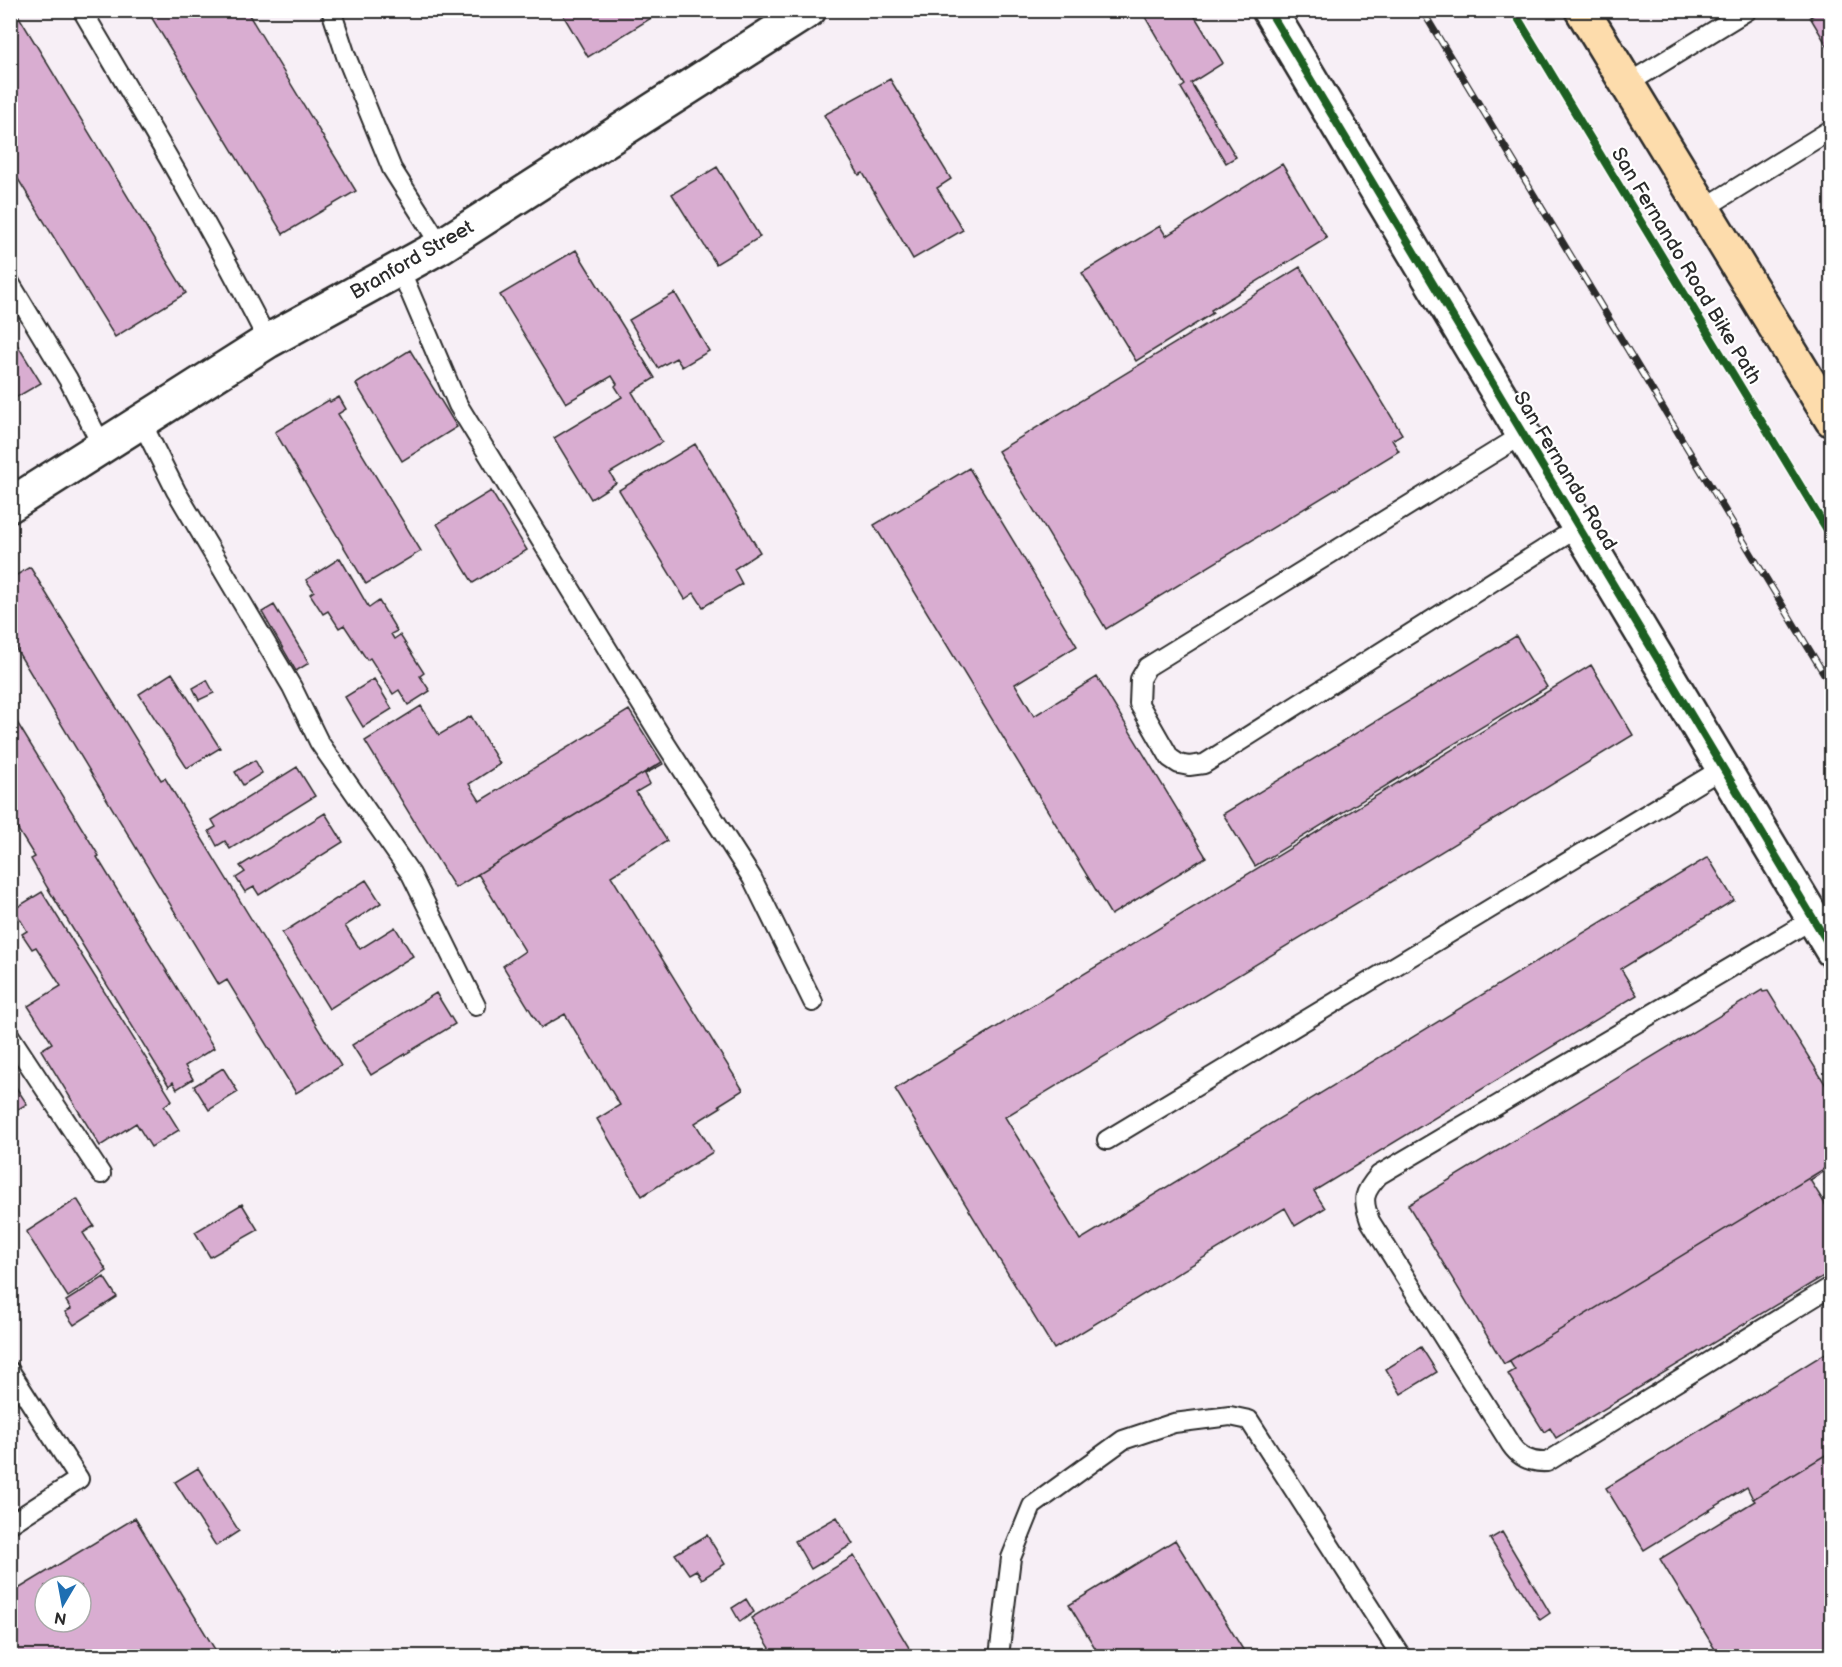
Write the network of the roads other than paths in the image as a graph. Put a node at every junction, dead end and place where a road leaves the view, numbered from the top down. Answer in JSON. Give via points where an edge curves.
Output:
{"nodes":[{"id":1,"x":82,"y":10,"type":"edge"},
{"id":2,"x":331,"y":10,"type":"edge"},
{"id":3,"x":809,"y":10,"type":"edge"},
{"id":4,"x":1269,"y":10,"type":"edge"},
{"id":5,"x":1582,"y":10,"type":"edge"},
{"id":6,"x":1748,"y":10,"type":"edge"},
{"id":7,"x":1627,"y":84,"type":"junction"},
{"id":8,"x":1832,"y":129,"type":"edge"},
{"id":9,"x":1703,"y":208,"type":"junction"},
{"id":10,"x":441,"y":246,"type":"junction"},
{"id":11,"x":400,"y":268,"type":"junction"},
{"id":12,"x":10,"y":283,"type":"edge"},
{"id":13,"x":268,"y":341,"type":"junction"},
{"id":14,"x":1832,"y":420,"type":"edge"},
{"id":15,"x":142,"y":423,"type":"junction"},
{"id":16,"x":1524,"y":434,"type":"junction"},
{"id":17,"x":102,"y":446,"type":"junction"},
{"id":18,"x":10,"y":505,"type":"edge"},
{"id":19,"x":1580,"y":527,"type":"junction"},
{"id":20,"x":1723,"y":768,"type":"junction"},
{"id":21,"x":1813,"y":919,"type":"junction"},
{"id":22,"x":1832,"y":950,"type":"edge"},
{"id":23,"x":813,"y":1002,"type":"dead end"},
{"id":24,"x":476,"y":1006,"type":"dead end"},
{"id":25,"x":10,"y":1036,"type":"edge"},
{"id":26,"x":1107,"y":1140,"type":"dead end"},
{"id":27,"x":101,"y":1174,"type":"dead end"},
{"id":28,"x":1832,"y":1286,"type":"edge"},
{"id":29,"x":10,"y":1371,"type":"edge"},
{"id":30,"x":10,"y":1524,"type":"edge"},
{"id":31,"x":999,"y":1656,"type":"edge"},
{"id":32,"x":1401,"y":1656,"type":"edge"}],
"edges":[{"from":1,"to":13,"type":"lane","via":[[170,159]]},
{"from":2,"to":10,"type":"lane","via":[[392,169]]},
{"from":3,"to":10,"type":"street","name":"Branford Street"},
{"from":4,"to":16,"type":"street","name":"San Fernando Road"},
{"from":5,"to":7,"type":"main road"},
{"from":6,"to":7,"type":"lane"},
{"from":7,"to":9,"type":"main road"},
{"from":8,"to":9,"type":"lane"},
{"from":9,"to":14,"type":"main road"},
{"from":10,"to":11,"type":"street","name":"Branford Street"},
{"from":11,"to":13,"type":"street","name":"Branford Street"},
{"from":11,"to":23,"type":"lane","via":[[458,405],[752,878]]},
{"from":12,"to":17,"type":"lane","via":[[68,379]]},
{"from":13,"to":15,"type":"street","name":"Branford Street"},
{"from":15,"to":17,"type":"street","name":"Branford Street"},
{"from":15,"to":24,"type":"lane","via":[[176,491],[292,687],[320,742],[411,874]]},
{"from":16,"to":19,"type":"street","name":"San Fernando Road"},
{"from":16,"to":19,"type":"lane","via":[[1147,667],[1140,679],[1139,704],[1170,758],[1189,766],[1204,764]]},
{"from":17,"to":18,"type":"street","name":"Branford Street"},
{"from":19,"to":20,"type":"street","name":"San Fernando Road"},
{"from":20,"to":21,"type":"street","name":"San Fernando Road"},
{"from":20,"to":26,"type":"lane"},
{"from":21,"to":22,"type":"street","name":"San Fernando Road"},
{"from":21,"to":28,"type":"lane","via":[[1379,1175],[1368,1187],[1363,1203],[1370,1221],[1511,1445],[1517,1453],[1536,1462],[1547,1462]]},
{"from":25,"to":27,"type":"lane"},
{"from":29,"to":30,"type":"lane","via":[[80,1479]]},
{"from":31,"to":32,"type":"lane","via":[[1011,1558],[1032,1506],[1123,1440],[1174,1423],[1230,1416],[1249,1420]]}]}
